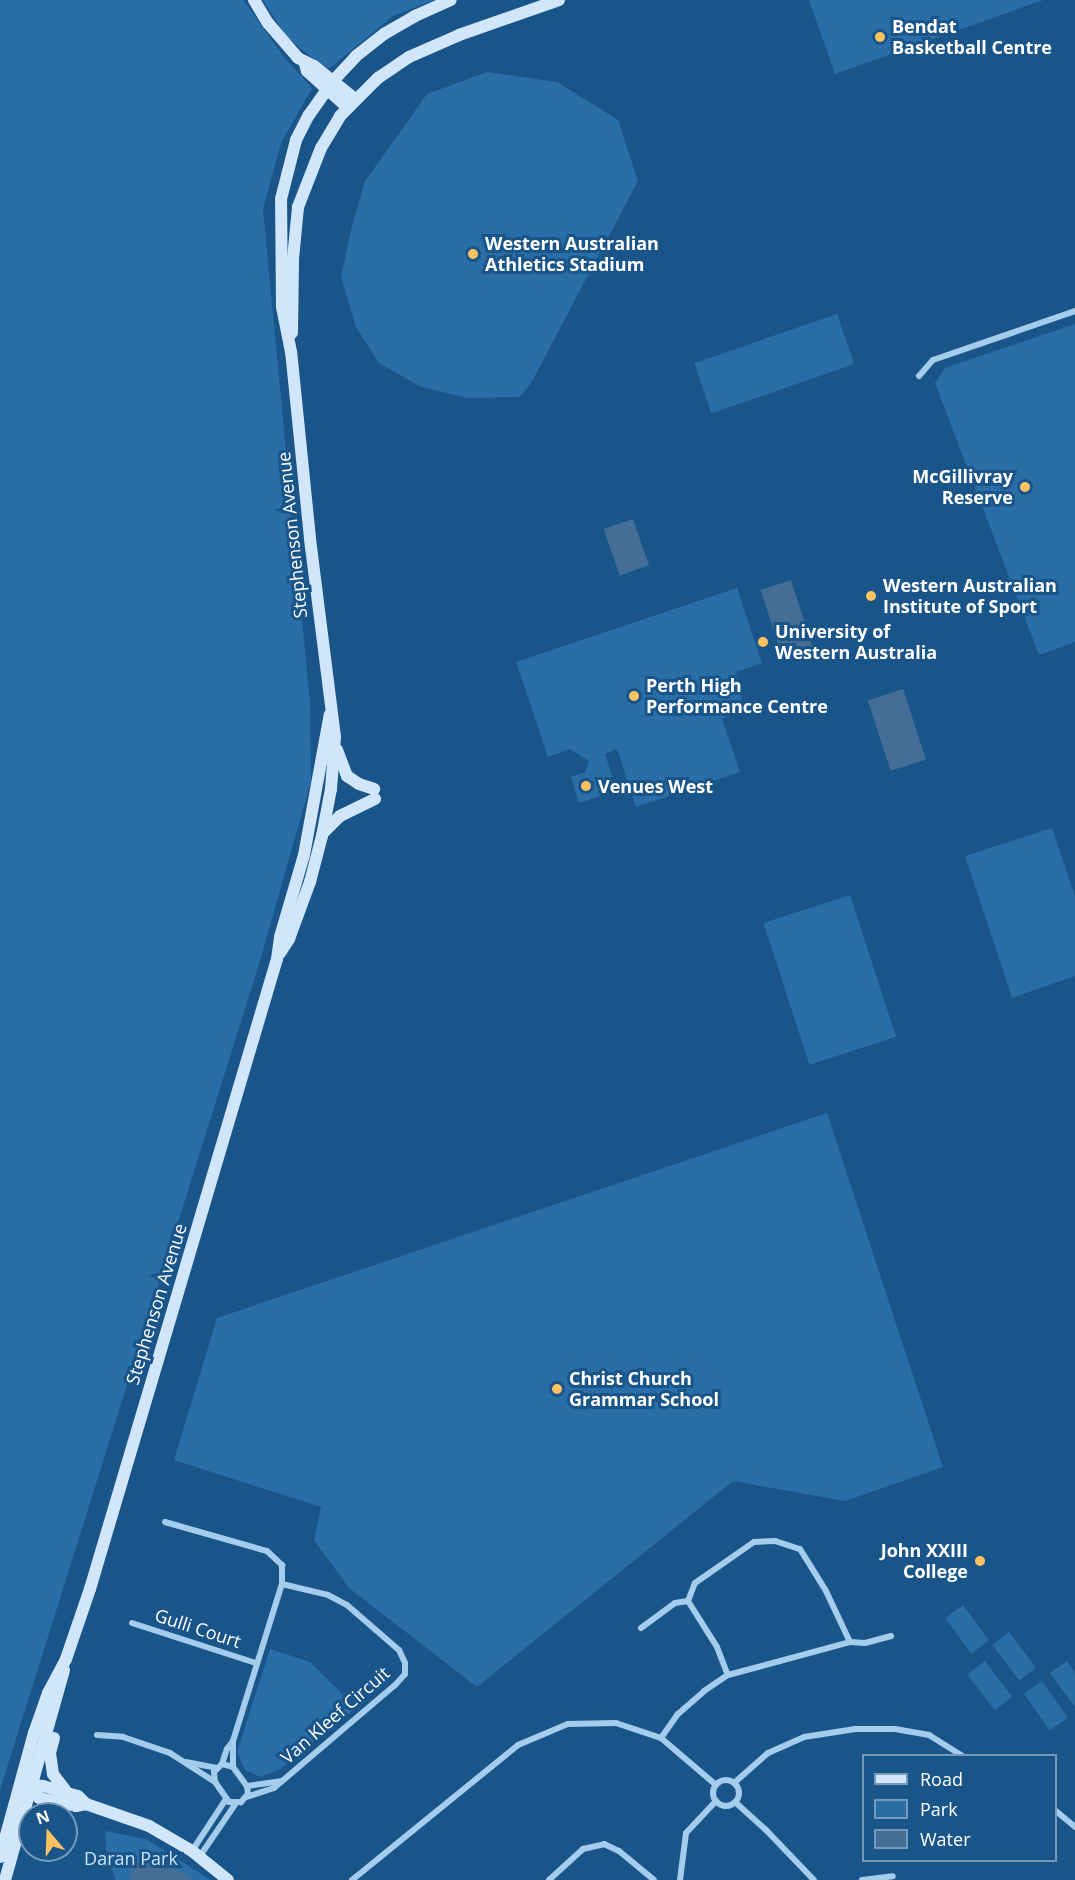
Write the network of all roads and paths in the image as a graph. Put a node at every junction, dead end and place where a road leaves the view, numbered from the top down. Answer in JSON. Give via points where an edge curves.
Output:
{"nodes":[{"id":1,"x":254,"y":0,"type":"edge"},
{"id":2,"x":451,"y":0,"type":"edge"},
{"id":3,"x":559,"y":0,"type":"edge"},
{"id":4,"x":329,"y":85,"type":"junction"},
{"id":5,"x":351,"y":103,"type":"junction"},
{"id":6,"x":1075,"y":311,"type":"edge"},
{"id":7,"x":291,"y":352,"type":"junction"},
{"id":8,"x":919,"y":376,"type":"dead end"},
{"id":9,"x":330,"y":714,"type":"junction"},
{"id":10,"x":335,"y":737,"type":"junction"},
{"id":11,"x":322,"y":836,"type":"junction"},
{"id":12,"x":277,"y":959,"type":"junction"},
{"id":13,"x":165,"y":1522,"type":"dead end"},
{"id":14,"x":282,"y":1584,"type":"junction"},
{"id":15,"x":688,"y":1601,"type":"junction"},
{"id":16,"x":132,"y":1623,"type":"dead end"},
{"id":17,"x":641,"y":1628,"type":"dead end"},
{"id":18,"x":891,"y":1636,"type":"dead end"},
{"id":19,"x":850,"y":1642,"type":"junction"},
{"id":20,"x":66,"y":1659,"type":"junction"},
{"id":21,"x":256,"y":1663,"type":"junction"},
{"id":22,"x":728,"y":1676,"type":"junction"},
{"id":23,"x":61,"y":1687,"type":"junction"},
{"id":24,"x":97,"y":1735,"type":"dead end"},
{"id":25,"x":661,"y":1738,"type":"junction"},
{"id":26,"x":233,"y":1741,"type":"junction"},
{"id":27,"x":961,"y":1754,"type":"edge"},
{"id":28,"x":185,"y":1762,"type":"junction"},
{"id":29,"x":26,"y":1764,"type":"junction"},
{"id":30,"x":219,"y":1766,"type":"junction"},
{"id":31,"x":233,"y":1767,"type":"junction"},
{"id":32,"x":281,"y":1781,"type":"junction"},
{"id":33,"x":215,"y":1782,"type":"junction"},
{"id":34,"x":734,"y":1783,"type":"junction"},
{"id":35,"x":32,"y":1785,"type":"junction"},
{"id":36,"x":716,"y":1785,"type":"junction"},
{"id":37,"x":247,"y":1786,"type":"junction"},
{"id":38,"x":70,"y":1793,"type":"junction"},
{"id":39,"x":247,"y":1797,"type":"junction"},
{"id":40,"x":226,"y":1799,"type":"junction"},
{"id":41,"x":716,"y":1801,"type":"junction"},
{"id":42,"x":735,"y":1802,"type":"junction"},
{"id":43,"x":236,"y":1803,"type":"junction"},
{"id":44,"x":86,"y":1804,"type":"junction"},
{"id":45,"x":1057,"y":1812,"type":"edge"},
{"id":46,"x":1075,"y":1827,"type":"edge"},
{"id":47,"x":196,"y":1854,"type":"junction"},
{"id":48,"x":0,"y":1857,"type":"edge"},
{"id":49,"x":893,"y":1876,"type":"dead end"},
{"id":50,"x":5,"y":1880,"type":"edge"},
{"id":51,"x":228,"y":1880,"type":"edge"},
{"id":52,"x":352,"y":1880,"type":"edge"},
{"id":53,"x":549,"y":1880,"type":"edge"},
{"id":54,"x":654,"y":1880,"type":"edge"},
{"id":55,"x":681,"y":1880,"type":"edge"},
{"id":56,"x":814,"y":1880,"type":"edge"},
{"id":57,"x":862,"y":1880,"type":"edge"}],
"edges":[{"from":1,"to":4,"type":"main road","via":[[307,71]]},
{"from":2,"to":4,"type":"main road","name":"Stephenson Avenue","via":[[384,34]]},
{"from":3,"to":5,"type":"main road","name":"Stephenson Avenue","via":[[425,49],[378,78]]},
{"from":4,"to":5,"type":"main road"},
{"from":4,"to":7,"type":"main road","name":"Stephenson Avenue","via":[[296,140],[281,200],[282,307]]},
{"from":5,"to":7,"type":"main road","name":"Stephenson Avenue","via":[[321,148],[298,207]]},
{"from":6,"to":8,"type":"street","via":[[933,360]]},
{"from":7,"to":9,"type":"main road","name":"Stephenson Avenue"},
{"from":9,"to":10,"type":"main road","name":"Stephenson Avenue"},
{"from":9,"to":12,"type":"main road","name":"Stephenson Avenue","via":[[307,843]]},
{"from":10,"to":11,"type":"main road","name":"Stephenson Avenue"},
{"from":10,"to":11,"type":"main road","via":[[347,776],[374,794],[340,816]]},
{"from":11,"to":12,"type":"main road","name":"Stephenson Avenue","via":[[310,882],[289,939]]},
{"from":12,"to":20,"type":"main road","name":"Stephenson Avenue"},
{"from":13,"to":14,"type":"street","via":[[267,1551],[282,1565]]},
{"from":14,"to":21,"type":"street"},
{"from":14,"to":32,"type":"street","name":"Van Kleef Circuit","via":[[328,1595],[347,1605],[399,1650],[405,1674]]},
{"from":15,"to":17,"type":"street","via":[[675,1603]]},
{"from":15,"to":19,"type":"street","via":[[695,1583],[754,1542],[775,1541],[800,1549],[826,1591]]},
{"from":15,"to":22,"type":"street","via":[[717,1647]]},
{"from":16,"to":21,"type":"street","name":"Gulli Court"},
{"from":18,"to":19,"type":"street","via":[[865,1643]]},
{"from":19,"to":22,"type":"street"},
{"from":20,"to":23,"type":"main road","name":"Stephenson Avenue"},
{"from":20,"to":29,"type":"main road","name":"Stephenson Avenue","via":[[48,1693]]},
{"from":21,"to":26,"type":"street"},
{"from":22,"to":25,"type":"street","via":[[678,1714]]},
{"from":23,"to":35,"type":"main road","name":"Stephenson Avenue"},
{"from":23,"to":38,"type":"main road","via":[[63,1707],[50,1761],[55,1780]]},
{"from":24,"to":28,"type":"street","via":[[123,1737]]},
{"from":25,"to":36,"type":"street"},
{"from":25,"to":52,"type":"street","via":[[616,1723],[568,1724],[518,1744]]},
{"from":26,"to":30,"type":"street"},
{"from":26,"to":31,"type":"street"},
{"from":27,"to":34,"type":"street","via":[[929,1735],[895,1729],[855,1729],[804,1737],[768,1753]]},
{"from":28,"to":30,"type":"street"},
{"from":28,"to":33,"type":"street"},
{"from":29,"to":35,"type":"main road"},
{"from":29,"to":48,"type":"main road","name":"Stephenson Avenue"},
{"from":30,"to":31,"type":"street"},
{"from":30,"to":33,"type":"street","via":[[213,1776]]},
{"from":31,"to":37,"type":"street"},
{"from":32,"to":37,"type":"street","name":"Van Kleef Circuit"},
{"from":32,"to":39,"type":"street","name":"Van Kleef Circuit","via":[[274,1788]]},
{"from":33,"to":40,"type":"street"},
{"from":34,"to":36,"type":"street","via":[[724,1780]]},
{"from":34,"to":42,"type":"street","via":[[738,1792]]},
{"from":35,"to":38,"type":"main road"},
{"from":35,"to":44,"type":"main road","via":[[39,1798],[76,1806]]},
{"from":35,"to":48,"type":"main road","via":[[18,1800]]},
{"from":35,"to":50,"type":"main road","name":"Stephenson Avenue"},
{"from":36,"to":41,"type":"street"},
{"from":37,"to":39,"type":"street"},
{"from":38,"to":44,"type":"main road"},
{"from":39,"to":43,"type":"street"},
{"from":40,"to":43,"type":"street"},
{"from":40,"to":47,"type":"street"},
{"from":41,"to":42,"type":"street","via":[[727,1806]]},
{"from":41,"to":55,"type":"street","via":[[686,1833]]},
{"from":42,"to":56,"type":"street"},
{"from":43,"to":47,"type":"street"},
{"from":44,"to":47,"type":"main road","via":[[149,1826]]},
{"from":45,"to":46,"type":"street"},
{"from":47,"to":51,"type":"main road"},
{"from":49,"to":57,"type":"street"},
{"from":53,"to":54,"type":"street","via":[[583,1849],[604,1844],[619,1851]]}]}
